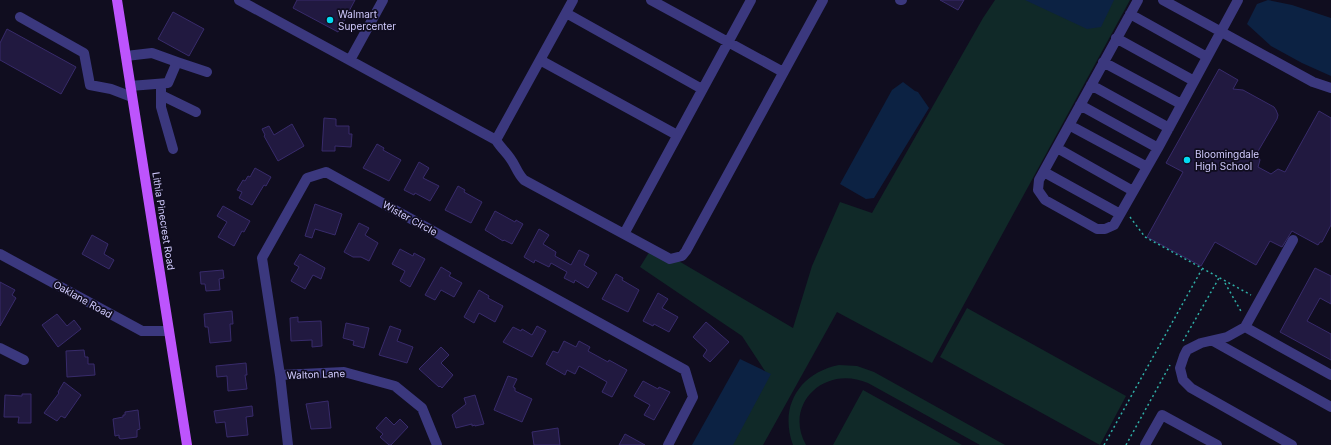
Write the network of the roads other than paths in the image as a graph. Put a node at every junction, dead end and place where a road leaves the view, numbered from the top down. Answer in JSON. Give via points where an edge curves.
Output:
{"nodes":[{"id":1,"x":117,"y":0,"type":"edge"},
{"id":2,"x":239,"y":0,"type":"edge"},
{"id":3,"x":383,"y":0,"type":"edge"},
{"id":4,"x":573,"y":0,"type":"edge"},
{"id":5,"x":651,"y":0,"type":"edge"},
{"id":6,"x":751,"y":0,"type":"edge"},
{"id":7,"x":823,"y":0,"type":"edge"},
{"id":8,"x":1138,"y":0,"type":"edge"},
{"id":9,"x":1163,"y":0,"type":"edge"},
{"id":10,"x":1238,"y":0,"type":"edge"},
{"id":11,"x":566,"y":13,"type":"junction"},
{"id":12,"x":1130,"y":14,"type":"junction"},
{"id":13,"x":20,"y":17,"type":"dead end"},
{"id":14,"x":1221,"y":32,"type":"junction"},
{"id":15,"x":1116,"y":38,"type":"junction"},
{"id":16,"x":728,"y":42,"type":"junction"},
{"id":17,"x":126,"y":56,"type":"junction"},
{"id":18,"x":1207,"y":57,"type":"junction"},
{"id":19,"x":350,"y":60,"type":"junction"},
{"id":20,"x":540,"y":60,"type":"junction"},
{"id":21,"x":177,"y":62,"type":"junction"},
{"id":22,"x":1103,"y":62,"type":"junction"},
{"id":23,"x":207,"y":72,"type":"dead end"},
{"id":24,"x":783,"y":72,"type":"junction"},
{"id":25,"x":1194,"y":81,"type":"junction"},
{"id":26,"x":162,"y":83,"type":"junction"},
{"id":27,"x":1091,"y":85,"type":"junction"},
{"id":28,"x":130,"y":86,"type":"junction"},
{"id":29,"x":1331,"y":88,"type":"edge"},
{"id":30,"x":702,"y":89,"type":"junction"},
{"id":31,"x":161,"y":95,"type":"junction"},
{"id":32,"x":132,"y":97,"type":"junction"},
{"id":33,"x":1181,"y":104,"type":"junction"},
{"id":34,"x":1080,"y":105,"type":"junction"},
{"id":35,"x":196,"y":112,"type":"dead end"},
{"id":36,"x":1069,"y":125,"type":"junction"},
{"id":37,"x":1168,"y":128,"type":"junction"},
{"id":38,"x":677,"y":135,"type":"junction"},
{"id":39,"x":496,"y":140,"type":"junction"},
{"id":40,"x":1057,"y":148,"type":"junction"},
{"id":41,"x":1158,"y":148,"type":"junction"},
{"id":42,"x":173,"y":149,"type":"dead end"},
{"id":43,"x":1147,"y":167,"type":"junction"},
{"id":44,"x":1044,"y":172,"type":"junction"},
{"id":45,"x":1133,"y":192,"type":"junction"},
{"id":46,"x":1122,"y":211,"type":"junction"},
{"id":47,"x":624,"y":234,"type":"junction"},
{"id":48,"x":1293,"y":240,"type":"dead end"},
{"id":49,"x":0,"y":254,"type":"edge"},
{"id":50,"x":1245,"y":322,"type":"junction"},
{"id":51,"x":169,"y":331,"type":"junction"},
{"id":52,"x":1213,"y":341,"type":"junction"},
{"id":53,"x":0,"y":348,"type":"edge"},
{"id":54,"x":24,"y":360,"type":"dead end"},
{"id":55,"x":280,"y":375,"type":"junction"},
{"id":56,"x":1331,"y":375,"type":"edge"},
{"id":57,"x":1331,"y":407,"type":"edge"},
{"id":58,"x":187,"y":445,"type":"edge"},
{"id":59,"x":288,"y":445,"type":"edge"},
{"id":60,"x":437,"y":445,"type":"edge"},
{"id":61,"x":668,"y":445,"type":"edge"},
{"id":62,"x":1145,"y":445,"type":"edge"},
{"id":63,"x":1217,"y":445,"type":"edge"},
{"id":64,"x":1292,"y":445,"type":"edge"}],
"edges":[{"from":1,"to":17,"type":"main road","name":"Lithia Pinecrest Road"},
{"from":2,"to":19,"type":"street"},
{"from":3,"to":19,"type":"street"},
{"from":4,"to":11,"type":"street"},
{"from":5,"to":16,"type":"street"},
{"from":6,"to":16,"type":"street"},
{"from":7,"to":24,"type":"street"},
{"from":8,"to":12,"type":"street"},
{"from":9,"to":14,"type":"street"},
{"from":10,"to":14,"type":"street"},
{"from":11,"to":20,"type":"street"},
{"from":11,"to":30,"type":"street"},
{"from":12,"to":15,"type":"street"},
{"from":12,"to":18,"type":"street"},
{"from":13,"to":32,"type":"street","via":[[84,53],[90,85]]},
{"from":14,"to":18,"type":"street"},
{"from":14,"to":29,"type":"street","via":[[1313,82]]},
{"from":15,"to":22,"type":"street"},
{"from":15,"to":25,"type":"street"},
{"from":16,"to":24,"type":"street"},
{"from":16,"to":30,"type":"street"},
{"from":17,"to":21,"type":"street","via":[[152,53]]},
{"from":17,"to":28,"type":"main road","name":"Lithia Pinecrest Road"},
{"from":18,"to":25,"type":"street"},
{"from":19,"to":39,"type":"street"},
{"from":20,"to":38,"type":"street"},
{"from":20,"to":39,"type":"street"},
{"from":21,"to":23,"type":"street"},
{"from":21,"to":26,"type":"street","via":[[168,83]]},
{"from":22,"to":27,"type":"street"},
{"from":22,"to":33,"type":"street"},
{"from":24,"to":47,"type":"street","via":[[682,256],[670,259]]},
{"from":25,"to":33,"type":"street"},
{"from":26,"to":28,"type":"street"},
{"from":26,"to":31,"type":"street"},
{"from":27,"to":34,"type":"street"},
{"from":27,"to":37,"type":"street"},
{"from":28,"to":32,"type":"main road","name":"Lithia Pinecrest Road"},
{"from":30,"to":38,"type":"street"},
{"from":31,"to":35,"type":"street"},
{"from":31,"to":42,"type":"street","via":[[161,107]]},
{"from":32,"to":51,"type":"main road","name":"Lithia Pinecrest Road"},
{"from":33,"to":37,"type":"street"},
{"from":34,"to":36,"type":"street"},
{"from":34,"to":41,"type":"street"},
{"from":36,"to":40,"type":"street"},
{"from":36,"to":43,"type":"street"},
{"from":37,"to":41,"type":"street"},
{"from":38,"to":47,"type":"street"},
{"from":39,"to":47,"type":"street","via":[[524,180]]},
{"from":40,"to":44,"type":"street"},
{"from":40,"to":45,"type":"street"},
{"from":41,"to":43,"type":"street"},
{"from":43,"to":45,"type":"street"},
{"from":44,"to":46,"type":"street"},
{"from":44,"to":46,"type":"street","via":[[1039,180],[1038,190],[1045,200],[1098,229],[1114,225]]},
{"from":45,"to":46,"type":"street"},
{"from":48,"to":50,"type":"street"},
{"from":49,"to":51,"type":"street","name":"Oaklane Road","via":[[142,331]]},
{"from":50,"to":52,"type":"street","via":[[1227,338]]},
{"from":50,"to":56,"type":"street"},
{"from":51,"to":58,"type":"main road","name":"Lithia Pinecrest Road"},
{"from":52,"to":57,"type":"street"},
{"from":52,"to":64,"type":"street","via":[[1200,343],[1187,350],[1180,368],[1183,380],[1191,388]]},
{"from":53,"to":54,"type":"street"},
{"from":55,"to":59,"type":"street","name":"Wister Circle"},
{"from":55,"to":60,"type":"street","name":"Walton Lane","via":[[344,372],[395,386],[422,408]]},
{"from":55,"to":61,"type":"street","name":"Wister Circle","via":[[262,258],[307,178],[326,172],[685,370],[693,398]]},
{"from":62,"to":63,"type":"street","via":[[1162,415]]}]}
